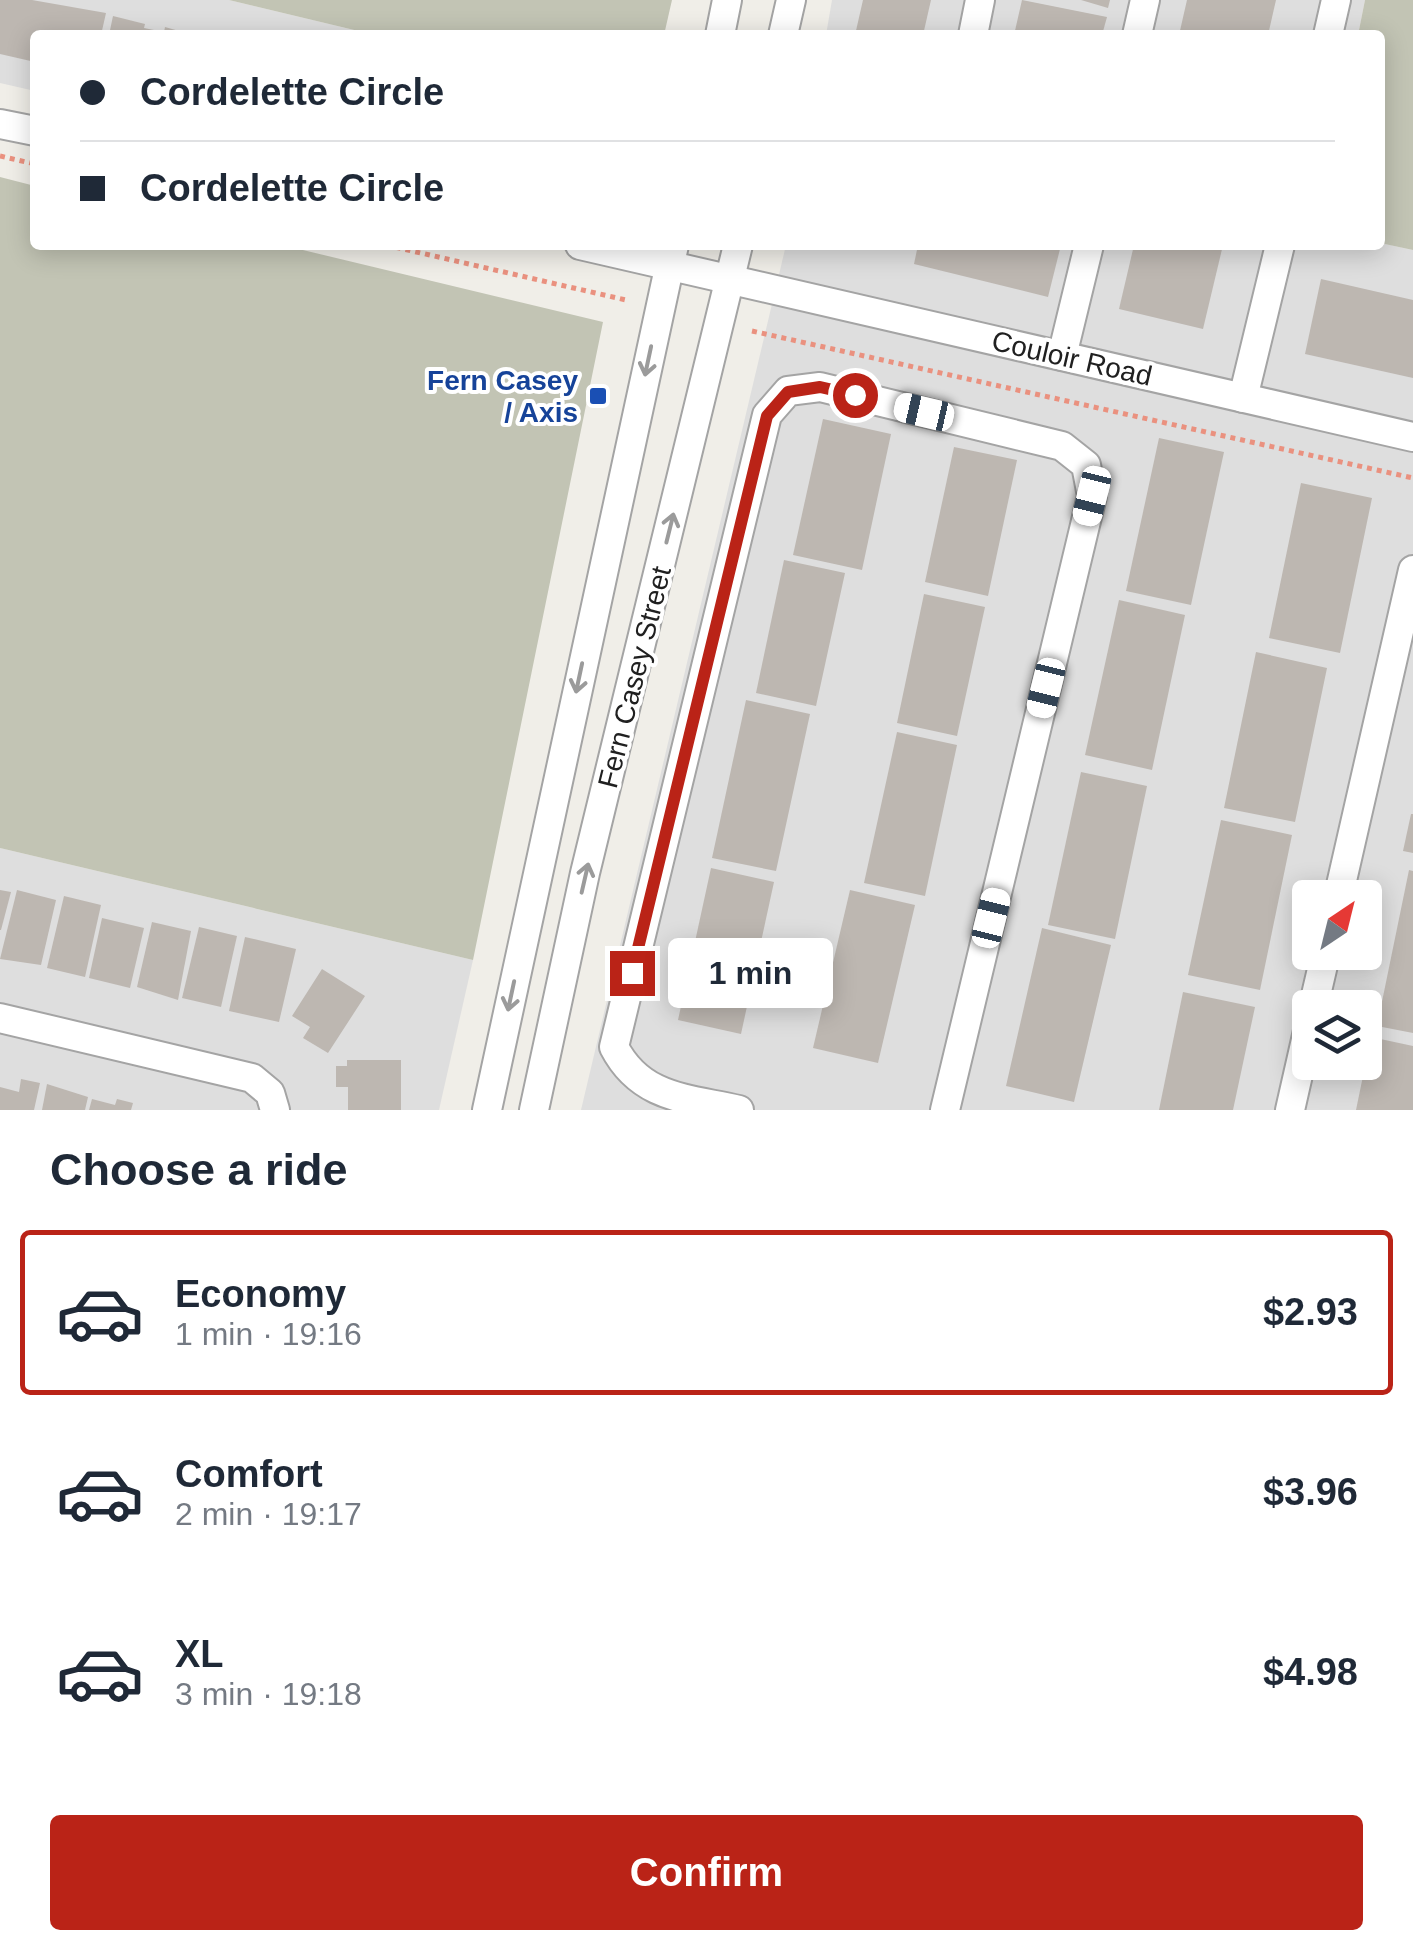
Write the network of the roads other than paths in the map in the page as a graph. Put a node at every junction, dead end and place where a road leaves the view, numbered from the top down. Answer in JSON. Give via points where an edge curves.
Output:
{"nodes":[{"id":1,"x":727,"y":0,"type":"edge"},
{"id":2,"x":791,"y":0,"type":"edge"},
{"id":3,"x":980,"y":0,"type":"edge"},
{"id":4,"x":1145,"y":0,"type":"edge"},
{"id":5,"x":1336,"y":0,"type":"edge"},
{"id":6,"x":721,"y":30,"type":"edge"},
{"id":7,"x":784,"y":30,"type":"edge"},
{"id":8,"x":974,"y":30,"type":"edge"},
{"id":9,"x":1138,"y":30,"type":"edge"},
{"id":10,"x":1329,"y":30,"type":"edge"},
{"id":11,"x":0,"y":124,"type":"edge"},
{"id":12,"x":30,"y":130,"type":"edge"},
{"id":13,"x":626,"y":250,"type":"edge"},
{"id":14,"x":737,"y":250,"type":"edge"},
{"id":15,"x":1088,"y":250,"type":"edge"},
{"id":16,"x":1279,"y":250,"type":"edge"},
{"id":17,"x":671,"y":255,"type":"edge"},
{"id":18,"x":731,"y":279,"type":"junction"},
{"id":19,"x":1062,"y":356,"type":"junction"},
{"id":20,"x":1243,"y":398,"type":"junction"},
{"id":21,"x":1413,"y":437,"type":"edge"},
{"id":22,"x":1413,"y":570,"type":"edge"},
{"id":23,"x":1342,"y":880,"type":"edge"},
{"id":24,"x":0,"y":1018,"type":"edge"},
{"id":25,"x":1297,"y":1080,"type":"edge"},
{"id":26,"x":275,"y":1110,"type":"edge"},
{"id":27,"x":486,"y":1110,"type":"edge"},
{"id":28,"x":534,"y":1110,"type":"edge"},
{"id":29,"x":739,"y":1110,"type":"edge"},
{"id":30,"x":944,"y":1110,"type":"edge"},
{"id":31,"x":1290,"y":1110,"type":"edge"}],
"edges":[{"from":1,"to":6,"type":"street"},
{"from":2,"to":7,"type":"street"},
{"from":3,"to":8,"type":"street"},
{"from":4,"to":9,"type":"street"},
{"from":5,"to":10,"type":"street"},
{"from":11,"to":12,"type":"street"},
{"from":13,"to":17,"type":"street","name":"Couloir Road"},
{"from":14,"to":18,"type":"street","name":"Fern Casey Street"},
{"from":15,"to":19,"type":"street"},
{"from":16,"to":20,"type":"street"},
{"from":17,"to":18,"type":"street","name":"Couloir Road"},
{"from":17,"to":27,"type":"street","name":"Fern Casey Street","one_way":true},
{"from":18,"to":19,"type":"street","name":"Couloir Road"},
{"from":28,"to":18,"type":"street","name":"Fern Casey Street","one_way":true},
{"from":19,"to":20,"type":"street","name":"Couloir Road"},
{"from":20,"to":21,"type":"street","name":"Couloir Road"},
{"from":22,"to":23,"type":"street"},
{"from":24,"to":26,"type":"street","via":[[252,1078],[270,1092]]},
{"from":25,"to":31,"type":"street"},
{"from":29,"to":30,"type":"street","via":[[651,1090],[626,1070],[614,1047],[767,416],[788,392],[820,387],[1062,446],[1086,465],[1092,496]]}]}
